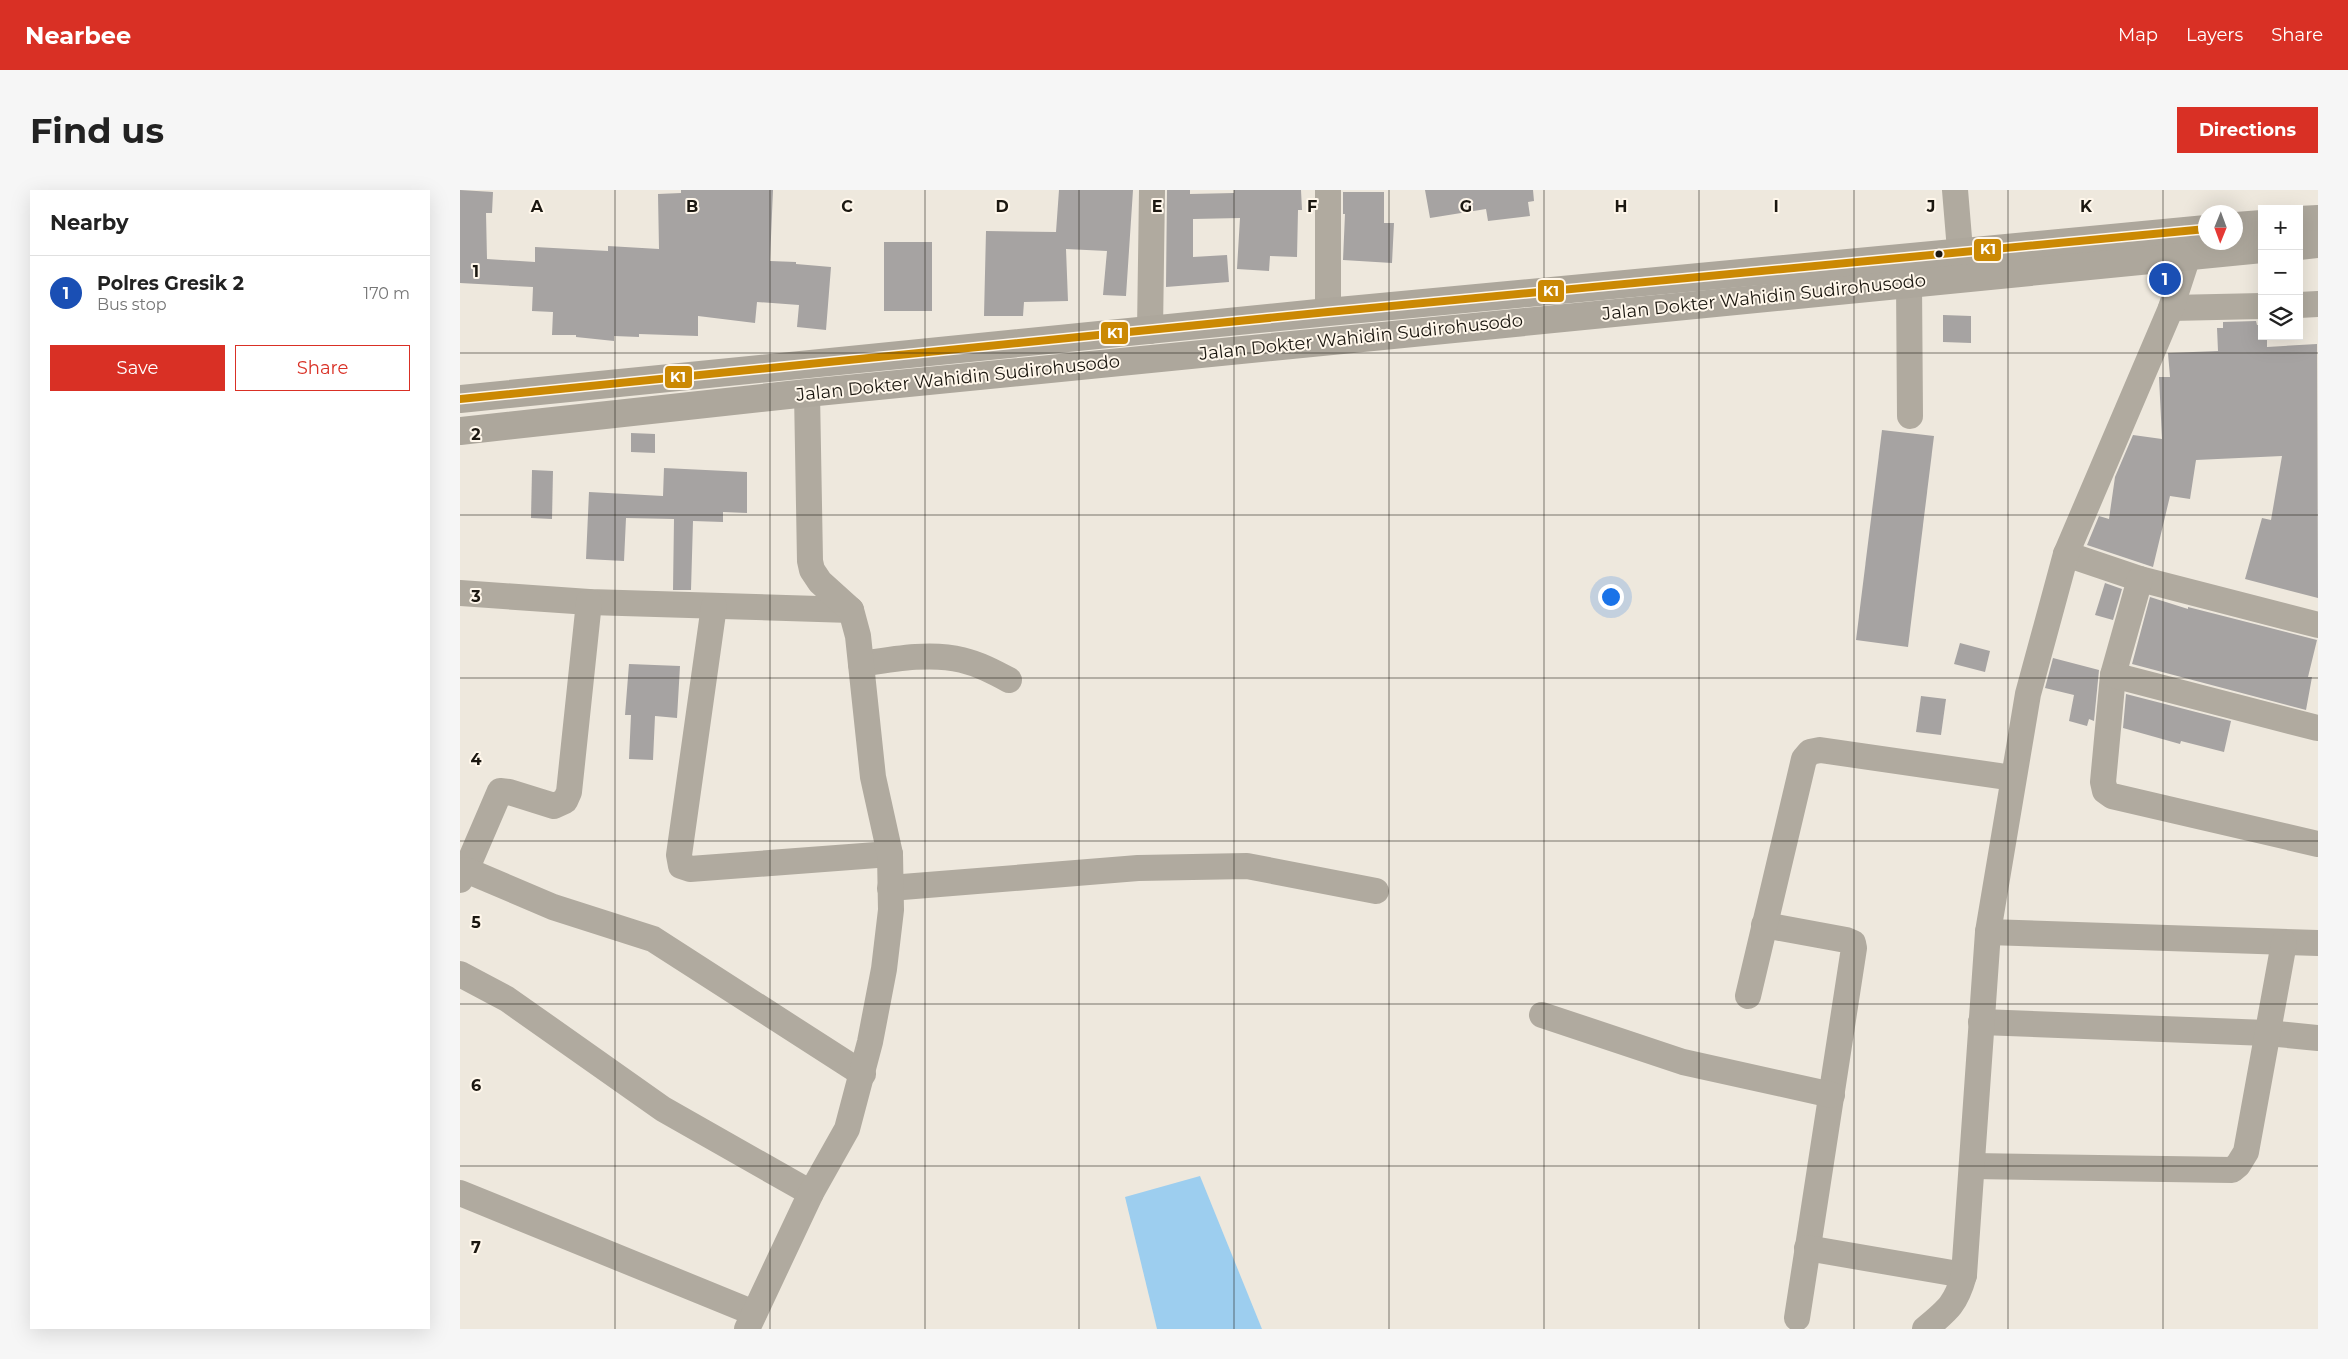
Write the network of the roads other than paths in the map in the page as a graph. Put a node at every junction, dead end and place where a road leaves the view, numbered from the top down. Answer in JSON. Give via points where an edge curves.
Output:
{"nodes":[{"id":1,"x":1152,"y":190,"type":"edge"},
{"id":2,"x":1328,"y":190,"type":"edge"},
{"id":3,"x":1955,"y":190,"type":"edge"},
{"id":4,"x":2318,"y":218,"type":"edge"},
{"id":5,"x":2303,"y":220,"type":"edge"},
{"id":6,"x":2258,"y":224,"type":"edge"},
{"id":7,"x":2243,"y":225,"type":"edge"},
{"id":8,"x":2198,"y":230,"type":"edge"},
{"id":9,"x":2318,"y":244,"type":"edge"},
{"id":10,"x":2303,"y":246,"type":"edge"},
{"id":11,"x":2258,"y":249,"type":"edge"},
{"id":12,"x":2188,"y":256,"type":"junction"},
{"id":13,"x":1962,"y":265,"type":"junction"},
{"id":14,"x":1909,"y":283,"type":"junction"},
{"id":15,"x":2318,"y":304,"type":"edge"},
{"id":16,"x":2303,"y":305,"type":"edge"},
{"id":17,"x":2258,"y":306,"type":"edge"},
{"id":18,"x":2171,"y":308,"type":"junction"},
{"id":19,"x":1328,"y":312,"type":"junction"},
{"id":20,"x":1150,"y":331,"type":"junction"},
{"id":21,"x":807,"y":393,"type":"junction"},
{"id":22,"x":460,"y":399,"type":"edge"},
{"id":23,"x":1910,"y":416,"type":"dead end"},
{"id":24,"x":460,"y":431,"type":"edge"},
{"id":25,"x":2066,"y":554,"type":"junction"},
{"id":26,"x":2140,"y":579,"type":"junction"},
{"id":27,"x":460,"y":593,"type":"edge"},
{"id":28,"x":589,"y":602,"type":"junction"},
{"id":29,"x":714,"y":606,"type":"junction"},
{"id":30,"x":851,"y":610,"type":"junction"},
{"id":31,"x":2318,"y":625,"type":"edge"},
{"id":32,"x":861,"y":664,"type":"junction"},
{"id":33,"x":2113,"y":676,"type":"junction"},
{"id":34,"x":1009,"y":680,"type":"dead end"},
{"id":35,"x":2317,"y":728,"type":"edge"},
{"id":36,"x":2013,"y":778,"type":"junction"},
{"id":37,"x":2318,"y":844,"type":"edge"},
{"id":38,"x":890,"y":854,"type":"junction"},
{"id":39,"x":462,"y":872,"type":"edge"},
{"id":40,"x":890,"y":888,"type":"junction"},
{"id":41,"x":1376,"y":891,"type":"dead end"},
{"id":42,"x":1764,"y":925,"type":"junction"},
{"id":43,"x":1988,"y":932,"type":"junction"},
{"id":44,"x":2284,"y":943,"type":"junction"},
{"id":45,"x":2318,"y":943,"type":"edge"},
{"id":46,"x":460,"y":974,"type":"edge"},
{"id":47,"x":1748,"y":996,"type":"dead end"},
{"id":48,"x":1542,"y":1015,"type":"dead end"},
{"id":49,"x":1981,"y":1022,"type":"junction"},
{"id":50,"x":2267,"y":1033,"type":"junction"},
{"id":51,"x":2318,"y":1038,"type":"edge"},
{"id":52,"x":863,"y":1074,"type":"junction"},
{"id":53,"x":1832,"y":1095,"type":"junction"},
{"id":54,"x":1973,"y":1166,"type":"junction"},
{"id":55,"x":460,"y":1193,"type":"edge"},
{"id":56,"x":811,"y":1193,"type":"junction"},
{"id":57,"x":1808,"y":1248,"type":"junction"},
{"id":58,"x":1964,"y":1275,"type":"junction"},
{"id":59,"x":1797,"y":1318,"type":"dead end"},
{"id":60,"x":750,"y":1321,"type":"edge"},
{"id":61,"x":1925,"y":1329,"type":"edge"}],
"edges":[{"from":1,"to":20,"type":"street"},
{"from":2,"to":19,"type":"street"},
{"from":3,"to":13,"type":"street"},
{"from":4,"to":5,"type":"highway"},
{"from":6,"to":7,"type":"highway"},
{"from":8,"to":13,"type":"highway","name":"Jalan Dokter Wahidin Sudirohusodo"},
{"from":9,"to":10,"type":"highway"},
{"from":11,"to":12,"type":"highway","name":"Jalan Dokter Wahidin Sudirohusodo"},
{"from":12,"to":13,"type":"highway","name":"Jalan Dokter Wahidin Sudirohusodo"},
{"from":12,"to":18,"type":"street"},
{"from":13,"to":14,"type":"highway","name":"Jalan Dokter Wahidin Sudirohusodo"},
{"from":13,"to":19,"type":"highway","name":"Jalan Dokter Wahidin Sudirohusodo"},
{"from":14,"to":21,"type":"highway","name":"Jalan Dokter Wahidin Sudirohusodo"},
{"from":14,"to":23,"type":"street"},
{"from":15,"to":16,"type":"street"},
{"from":17,"to":18,"type":"street"},
{"from":18,"to":25,"type":"street"},
{"from":19,"to":20,"type":"highway","name":"Jalan Dokter Wahidin Sudirohusodo"},
{"from":20,"to":22,"type":"highway","name":"Jalan Dokter Wahidin Sudirohusodo"},
{"from":21,"to":24,"type":"highway","name":"Jalan Dokter Wahidin Sudirohusodo"},
{"from":21,"to":30,"type":"street","via":[[810,561],[820,582]]},
{"from":25,"to":26,"type":"street"},
{"from":25,"to":36,"type":"street","via":[[2028,694]]},
{"from":26,"to":31,"type":"street"},
{"from":26,"to":33,"type":"street"},
{"from":27,"to":28,"type":"street"},
{"from":28,"to":29,"type":"street"},
{"from":28,"to":39,"type":"street","via":[[569,792],[565,801],[554,806],[500,791]]},
{"from":29,"to":30,"type":"street"},
{"from":29,"to":38,"type":"street","via":[[679,856],[681,866],[690,869]]},
{"from":30,"to":32,"type":"street"},
{"from":32,"to":34,"type":"street","via":[[894,659],[960,659]]},
{"from":32,"to":38,"type":"street","via":[[873,777]]},
{"from":33,"to":35,"type":"street"},
{"from":33,"to":37,"type":"street","via":[[2104,790],[2112,796]]},
{"from":36,"to":42,"type":"street","via":[[1820,750],[1810,752],[1804,760]]},
{"from":36,"to":43,"type":"street"},
{"from":38,"to":40,"type":"street"},
{"from":39,"to":52,"type":"street","via":[[653,940]]},
{"from":40,"to":41,"type":"street","via":[[1138,868],[1248,866]]},
{"from":40,"to":52,"type":"street","via":[[891,910],[884,969]]},
{"from":42,"to":47,"type":"street"},
{"from":42,"to":53,"type":"street","via":[[1853,943]]},
{"from":43,"to":44,"type":"street"},
{"from":43,"to":49,"type":"street"},
{"from":44,"to":45,"type":"street"},
{"from":44,"to":50,"type":"street"},
{"from":46,"to":56,"type":"street","via":[[507,999],[663,1108]]},
{"from":48,"to":53,"type":"street","via":[[1682,1062]]},
{"from":49,"to":50,"type":"street"},
{"from":49,"to":54,"type":"street"},
{"from":50,"to":51,"type":"street"},
{"from":50,"to":54,"type":"street","via":[[2246,1152],[2232,1170]]},
{"from":52,"to":56,"type":"street","via":[[847,1129]]},
{"from":53,"to":57,"type":"street"},
{"from":54,"to":58,"type":"street"},
{"from":55,"to":60,"type":"street"},
{"from":56,"to":60,"type":"street"},
{"from":57,"to":58,"type":"street"},
{"from":57,"to":59,"type":"street"},
{"from":58,"to":61,"type":"street","via":[[1958,1295],[1948,1310]]}]}
